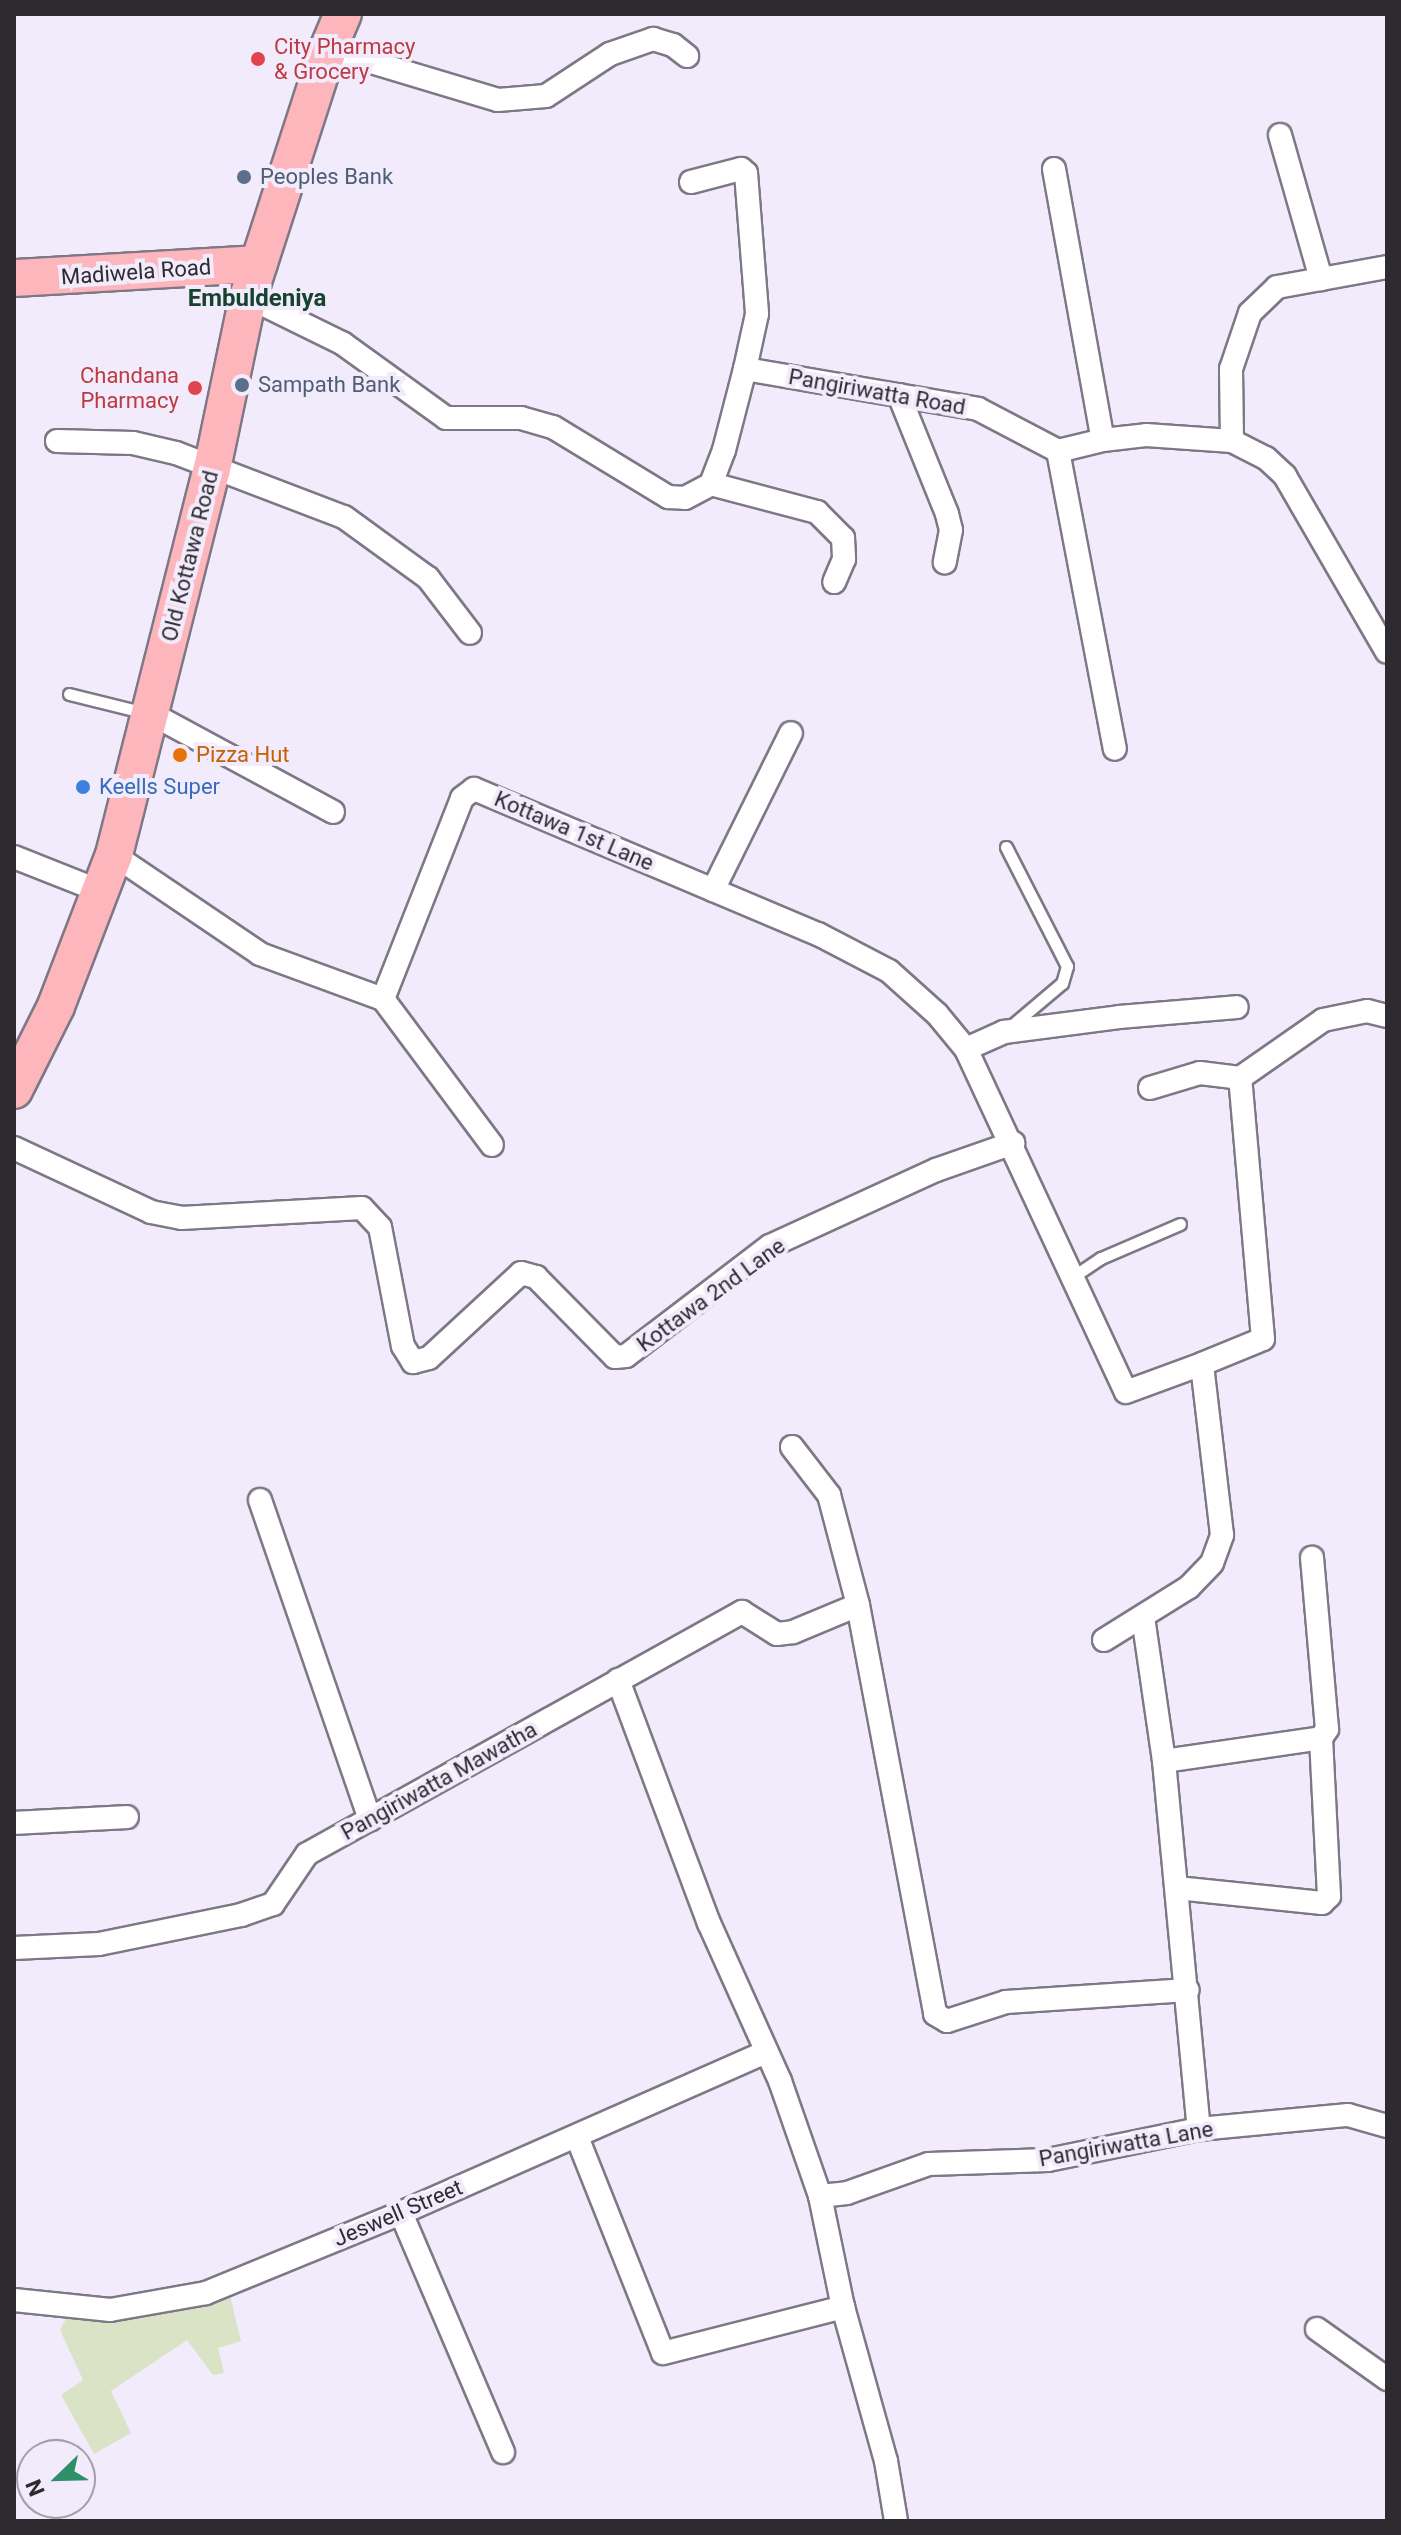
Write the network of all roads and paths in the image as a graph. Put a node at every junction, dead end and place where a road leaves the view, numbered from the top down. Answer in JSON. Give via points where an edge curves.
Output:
{"nodes":[{"id":1,"x":343,"y":14,"type":"edge"},
{"id":2,"x":328,"y":49,"type":"junction"},
{"id":3,"x":687,"y":56,"type":"dead end"},
{"id":4,"x":1280,"y":135,"type":"dead end"},
{"id":5,"x":1054,"y":169,"type":"dead end"},
{"id":6,"x":691,"y":182,"type":"dead end"},
{"id":7,"x":1387,"y":267,"type":"edge"},
{"id":8,"x":14,"y":278,"type":"edge"},
{"id":9,"x":1321,"y":279,"type":"junction"},
{"id":10,"x":254,"y":281,"type":"junction"},
{"id":11,"x":745,"y":369,"type":"junction"},
{"id":12,"x":899,"y":395,"type":"junction"},
{"id":13,"x":1103,"y":440,"type":"junction"},
{"id":14,"x":57,"y":441,"type":"dead end"},
{"id":15,"x":1232,"y":441,"type":"junction"},
{"id":16,"x":1058,"y":451,"type":"junction"},
{"id":17,"x":212,"y":469,"type":"junction"},
{"id":18,"x":711,"y":484,"type":"junction"},
{"id":19,"x":945,"y":562,"type":"dead end"},
{"id":20,"x":834,"y":582,"type":"dead end"},
{"id":21,"x":470,"y":633,"type":"dead end"},
{"id":22,"x":1387,"y":651,"type":"edge"},
{"id":23,"x":69,"y":694,"type":"dead end"},
{"id":24,"x":150,"y":713,"type":"junction"},
{"id":25,"x":791,"y":733,"type":"dead end"},
{"id":26,"x":1115,"y":749,"type":"dead end"},
{"id":27,"x":333,"y":812,"type":"dead end"},
{"id":28,"x":1006,"y":847,"type":"dead end"},
{"id":29,"x":114,"y":855,"type":"junction"},
{"id":30,"x":14,"y":857,"type":"edge"},
{"id":31,"x":713,"y":890,"type":"junction"},
{"id":32,"x":100,"y":891,"type":"junction"},
{"id":33,"x":383,"y":999,"type":"junction"},
{"id":34,"x":1237,"y":1007,"type":"dead end"},
{"id":35,"x":1387,"y":1016,"type":"edge"},
{"id":36,"x":1004,"y":1032,"type":"junction"},
{"id":37,"x":966,"y":1049,"type":"junction"},
{"id":38,"x":1240,"y":1078,"type":"junction"},
{"id":39,"x":1150,"y":1088,"type":"dead end"},
{"id":40,"x":14,"y":1090,"type":"edge"},
{"id":41,"x":1013,"y":1143,"type":"junction"},
{"id":42,"x":492,"y":1145,"type":"dead end"},
{"id":43,"x":14,"y":1148,"type":"edge"},
{"id":44,"x":1180,"y":1224,"type":"dead end"},
{"id":45,"x":1074,"y":1276,"type":"junction"},
{"id":46,"x":1202,"y":1364,"type":"junction"},
{"id":47,"x":792,"y":1447,"type":"dead end"},
{"id":48,"x":260,"y":1500,"type":"dead end"},
{"id":49,"x":1312,"y":1558,"type":"dead end"},
{"id":50,"x":858,"y":1605,"type":"junction"},
{"id":51,"x":1143,"y":1617,"type":"junction"},
{"id":52,"x":1104,"y":1640,"type":"dead end"},
{"id":53,"x":618,"y":1680,"type":"junction"},
{"id":54,"x":1321,"y":1738,"type":"junction"},
{"id":55,"x":1164,"y":1761,"type":"junction"},
{"id":56,"x":127,"y":1817,"type":"dead end"},
{"id":57,"x":370,"y":1820,"type":"junction"},
{"id":58,"x":14,"y":1823,"type":"edge"},
{"id":59,"x":1177,"y":1888,"type":"junction"},
{"id":60,"x":14,"y":1948,"type":"edge"},
{"id":61,"x":1188,"y":1990,"type":"junction"},
{"id":62,"x":766,"y":2052,"type":"junction"},
{"id":63,"x":1387,"y":2126,"type":"edge"},
{"id":64,"x":1199,"y":2129,"type":"junction"},
{"id":65,"x":577,"y":2137,"type":"junction"},
{"id":66,"x":820,"y":2196,"type":"junction"},
{"id":67,"x":401,"y":2213,"type":"junction"},
{"id":68,"x":14,"y":2300,"type":"edge"},
{"id":69,"x":843,"y":2307,"type":"junction"},
{"id":70,"x":1317,"y":2329,"type":"dead end"},
{"id":71,"x":1387,"y":2379,"type":"edge"},
{"id":72,"x":503,"y":2452,"type":"dead end"},
{"id":73,"x":896,"y":2521,"type":"edge"}],
"edges":[{"from":1,"to":2,"type":"main road","name":"Old Kottawa Road"},
{"from":2,"to":3,"type":"street","via":[[498,100],[546,96],[610,54],[653,39]]},
{"from":2,"to":10,"type":"main road","name":"Old Kottawa Road"},
{"from":4,"to":9,"type":"street"},
{"from":5,"to":13,"type":"street"},
{"from":6,"to":11,"type":"street","via":[[741,169],[746,173],[757,314]]},
{"from":7,"to":9,"type":"street"},
{"from":8,"to":10,"type":"main road","name":"Madiwela Road"},
{"from":9,"to":15,"type":"street","via":[[1277,287],[1250,313],[1231,369]]},
{"from":10,"to":17,"type":"main road","name":"Old Kottawa Road"},
{"from":10,"to":18,"type":"street","via":[[446,418],[521,418],[553,427],[668,497],[685,498]]},
{"from":11,"to":12,"type":"street","name":"Pangiriwatta Road"},
{"from":11,"to":18,"type":"street"},
{"from":12,"to":16,"type":"street","name":"Pangiriwatta Road","via":[[978,409]]},
{"from":12,"to":19,"type":"street","via":[[947,514],[951,530]]},
{"from":13,"to":15,"type":"street","via":[[1146,435]]},
{"from":13,"to":16,"type":"street"},
{"from":14,"to":17,"type":"street","via":[[133,443]]},
{"from":15,"to":22,"type":"street","via":[[1266,458],[1285,476]]},
{"from":16,"to":26,"type":"street"},
{"from":17,"to":21,"type":"street","via":[[344,517],[428,578]]},
{"from":17,"to":24,"type":"main road","name":"Old Kottawa Road"},
{"from":18,"to":20,"type":"street","via":[[817,512],[843,538],[844,559]]},
{"from":23,"to":24,"type":"lane"},
{"from":24,"to":27,"type":"street"},
{"from":24,"to":29,"type":"main road","name":"Old Kottawa Road"},
{"from":25,"to":31,"type":"street"},
{"from":28,"to":36,"type":"lane","via":[[1067,966],[1062,983]]},
{"from":29,"to":32,"type":"main road","name":"Old Kottawa Road"},
{"from":29,"to":33,"type":"street","via":[[260,954]]},
{"from":30,"to":32,"type":"street"},
{"from":31,"to":33,"type":"street","name":"Kottawa 1st Lane","via":[[474,789],[462,798]]},
{"from":31,"to":37,"type":"street","name":"Kottawa 1st Lane","via":[[889,971]]},
{"from":32,"to":40,"type":"main road","name":"Old Kottawa Road","via":[[56,1006]]},
{"from":33,"to":42,"type":"street"},
{"from":34,"to":36,"type":"street"},
{"from":35,"to":38,"type":"street","via":[[1367,1011],[1323,1020]]},
{"from":36,"to":37,"type":"street"},
{"from":37,"to":41,"type":"street","name":"Kottawa 1st Lane"},
{"from":38,"to":39,"type":"street","via":[[1200,1073]]},
{"from":38,"to":46,"type":"street","via":[[1263,1339]]},
{"from":41,"to":43,"type":"street","name":"Kottawa 2nd Lane","via":[[936,1170],[770,1246],[626,1356],[615,1357],[536,1277],[521,1273],[429,1358],[413,1362],[403,1346],[380,1227],[362,1208],[181,1218],[151,1212]]},
{"from":41,"to":45,"type":"street","name":"Kottawa 1st Lane"},
{"from":44,"to":45,"type":"lane","via":[[1101,1258]]},
{"from":45,"to":46,"type":"street","name":"Kottawa 1st Lane","via":[[1126,1392]]},
{"from":46,"to":51,"type":"street","via":[[1222,1535],[1212,1563],[1189,1587]]},
{"from":47,"to":50,"type":"street","via":[[829,1495]]},
{"from":48,"to":57,"type":"street"},
{"from":49,"to":54,"type":"street","via":[[1327,1729]]},
{"from":50,"to":53,"type":"street","name":"Pangiriwatta Mawatha","via":[[777,1634],[742,1612]]},
{"from":50,"to":61,"type":"street","via":[[935,2014],[947,2021],[1006,2002]]},
{"from":51,"to":52,"type":"street"},
{"from":51,"to":55,"type":"street"},
{"from":53,"to":57,"type":"street","name":"Pangiriwatta Mawatha"},
{"from":53,"to":62,"type":"street","via":[[709,1923]]},
{"from":54,"to":55,"type":"street"},
{"from":54,"to":59,"type":"street","via":[[1329,1896],[1322,1903]]},
{"from":55,"to":59,"type":"street"},
{"from":56,"to":58,"type":"street"},
{"from":57,"to":60,"type":"street","name":"Pangiriwatta Mawatha","via":[[307,1854],[273,1904],[99,1944]]},
{"from":59,"to":61,"type":"street"},
{"from":61,"to":64,"type":"street"},
{"from":62,"to":65,"type":"street","name":"Jeswell Street"},
{"from":62,"to":66,"type":"street"},
{"from":63,"to":64,"type":"street","name":"Pangiriwatta Lane","via":[[1348,2115]]},
{"from":64,"to":66,"type":"street","name":"Pangiriwatta Lane","via":[[1048,2160],[929,2164],[847,2193]]},
{"from":65,"to":67,"type":"street","name":"Jeswell Street"},
{"from":65,"to":69,"type":"street","via":[[663,2353]]},
{"from":66,"to":69,"type":"street"},
{"from":67,"to":68,"type":"street","name":"Jeswell Street","via":[[206,2293],[110,2310]]},
{"from":67,"to":72,"type":"street"},
{"from":69,"to":73,"type":"street","via":[[886,2461]]},
{"from":70,"to":71,"type":"street"}]}
